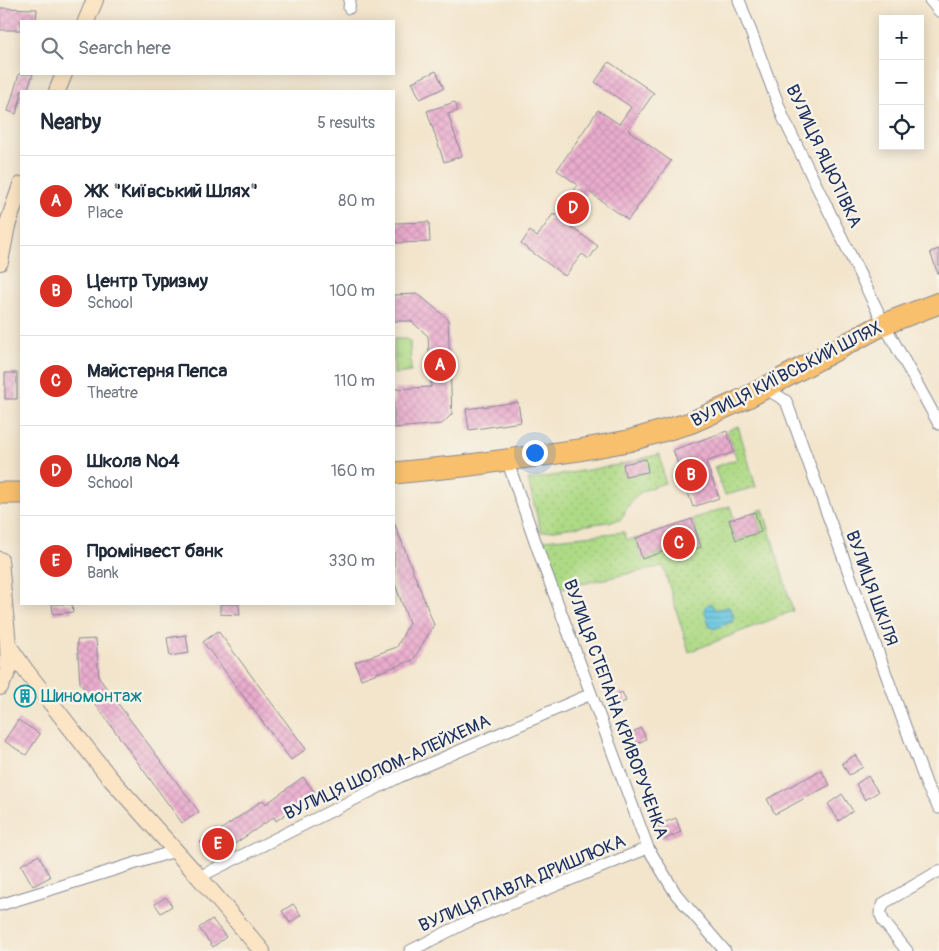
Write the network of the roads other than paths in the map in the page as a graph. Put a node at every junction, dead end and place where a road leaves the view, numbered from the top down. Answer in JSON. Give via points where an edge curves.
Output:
{"nodes":[{"id":1,"x":95,"y":0,"type":"edge"},
{"id":2,"x":739,"y":0,"type":"edge"},
{"id":3,"x":930,"y":0,"type":"edge"},
{"id":4,"x":939,"y":12,"type":"edge"},
{"id":5,"x":86,"y":20,"type":"edge"},
{"id":6,"x":64,"y":75,"type":"edge"},
{"id":7,"x":57,"y":90,"type":"edge"},
{"id":8,"x":20,"y":187,"type":"edge"},
{"id":9,"x":3,"y":225,"type":"edge"},
{"id":10,"x":0,"y":262,"type":"edge"},
{"id":11,"x":939,"y":303,"type":"edge"},
{"id":12,"x":884,"y":324,"type":"junction"},
{"id":13,"x":764,"y":388,"type":"junction"},
{"id":14,"x":939,"y":424,"type":"edge"},
{"id":15,"x":507,"y":460,"type":"junction"},
{"id":16,"x":395,"y":473,"type":"edge"},
{"id":17,"x":20,"y":493,"type":"edge"},
{"id":18,"x":0,"y":494,"type":"edge"},
{"id":19,"x":0,"y":560,"type":"edge"},
{"id":20,"x":8,"y":644,"type":"junction"},
{"id":21,"x":0,"y":687,"type":"edge"},
{"id":22,"x":591,"y":694,"type":"junction"},
{"id":23,"x":939,"y":808,"type":"edge"},
{"id":24,"x":648,"y":848,"type":"junction"},
{"id":25,"x":175,"y":851,"type":"junction"},
{"id":26,"x":939,"y":871,"type":"edge"},
{"id":27,"x":199,"y":877,"type":"junction"},
{"id":28,"x":0,"y":905,"type":"edge"},
{"id":29,"x":262,"y":951,"type":"edge"},
{"id":30,"x":410,"y":951,"type":"edge"},
{"id":31,"x":725,"y":951,"type":"edge"},
{"id":32,"x":906,"y":951,"type":"edge"}],
"edges":[{"from":1,"to":5,"type":"street"},
{"from":2,"to":12,"type":"street","name":"ВУЛИЦЯ ЯЦЮТІВКА","via":[[783,117]]},
{"from":3,"to":4,"type":"street"},
{"from":6,"to":7,"type":"street"},
{"from":8,"to":9,"type":"street"},
{"from":9,"to":10,"type":"street"},
{"from":11,"to":12,"type":"highway","name":"ВУЛИЦЯ КИЇВСЬКИЙ ШЛЯХ"},
{"from":12,"to":13,"type":"highway","name":"ВУЛИЦЯ КИЇВСЬКИЙ ШЛЯХ"},
{"from":12,"to":14,"type":"street","name":"ВУЛИЦЯ ЯЦЮТІВКА"},
{"from":13,"to":15,"type":"highway","name":"ВУЛИЦЯ КИЇВСЬКИЙ ШЛЯХ","via":[[690,423],[637,439]]},
{"from":13,"to":23,"type":"street","name":"ВУЛИЦЯ ШКІЛЯ","via":[[786,401],[926,786]]},
{"from":15,"to":16,"type":"highway","name":"ВУЛИЦЯ КИЇВСЬКИЙ ШЛЯХ"},
{"from":15,"to":22,"type":"street","name":"ВУЛИЦЯ СТЕПАНА КРИВОРУЧЕНКА"},
{"from":17,"to":18,"type":"highway"},
{"from":19,"to":20,"type":"street"},
{"from":20,"to":21,"type":"street","via":[[9,669]]},
{"from":20,"to":25,"type":"street","via":[[109,777]]},
{"from":22,"to":24,"type":"street","name":"ВУЛИЦЯ СТЕПАНА КРИВОРУЧЕНКА"},
{"from":22,"to":27,"type":"street","name":"ВУЛИЦЯ ШОЛОМ-АЛЕЙХЕМА","via":[[399,777]]},
{"from":24,"to":30,"type":"street","name":"ВУЛИЦЯ ПАВЛА ДРИШЛЮКА","via":[[469,921]]},
{"from":24,"to":31,"type":"street","name":"ВУЛИЦЯ СТЕПАНА КРИВОРУЧЕНКА","via":[[676,894]]},
{"from":25,"to":27,"type":"street"},
{"from":25,"to":28,"type":"street"},
{"from":26,"to":32,"type":"street","via":[[884,902],[880,913],[884,922]]},
{"from":27,"to":29,"type":"street"}]}
